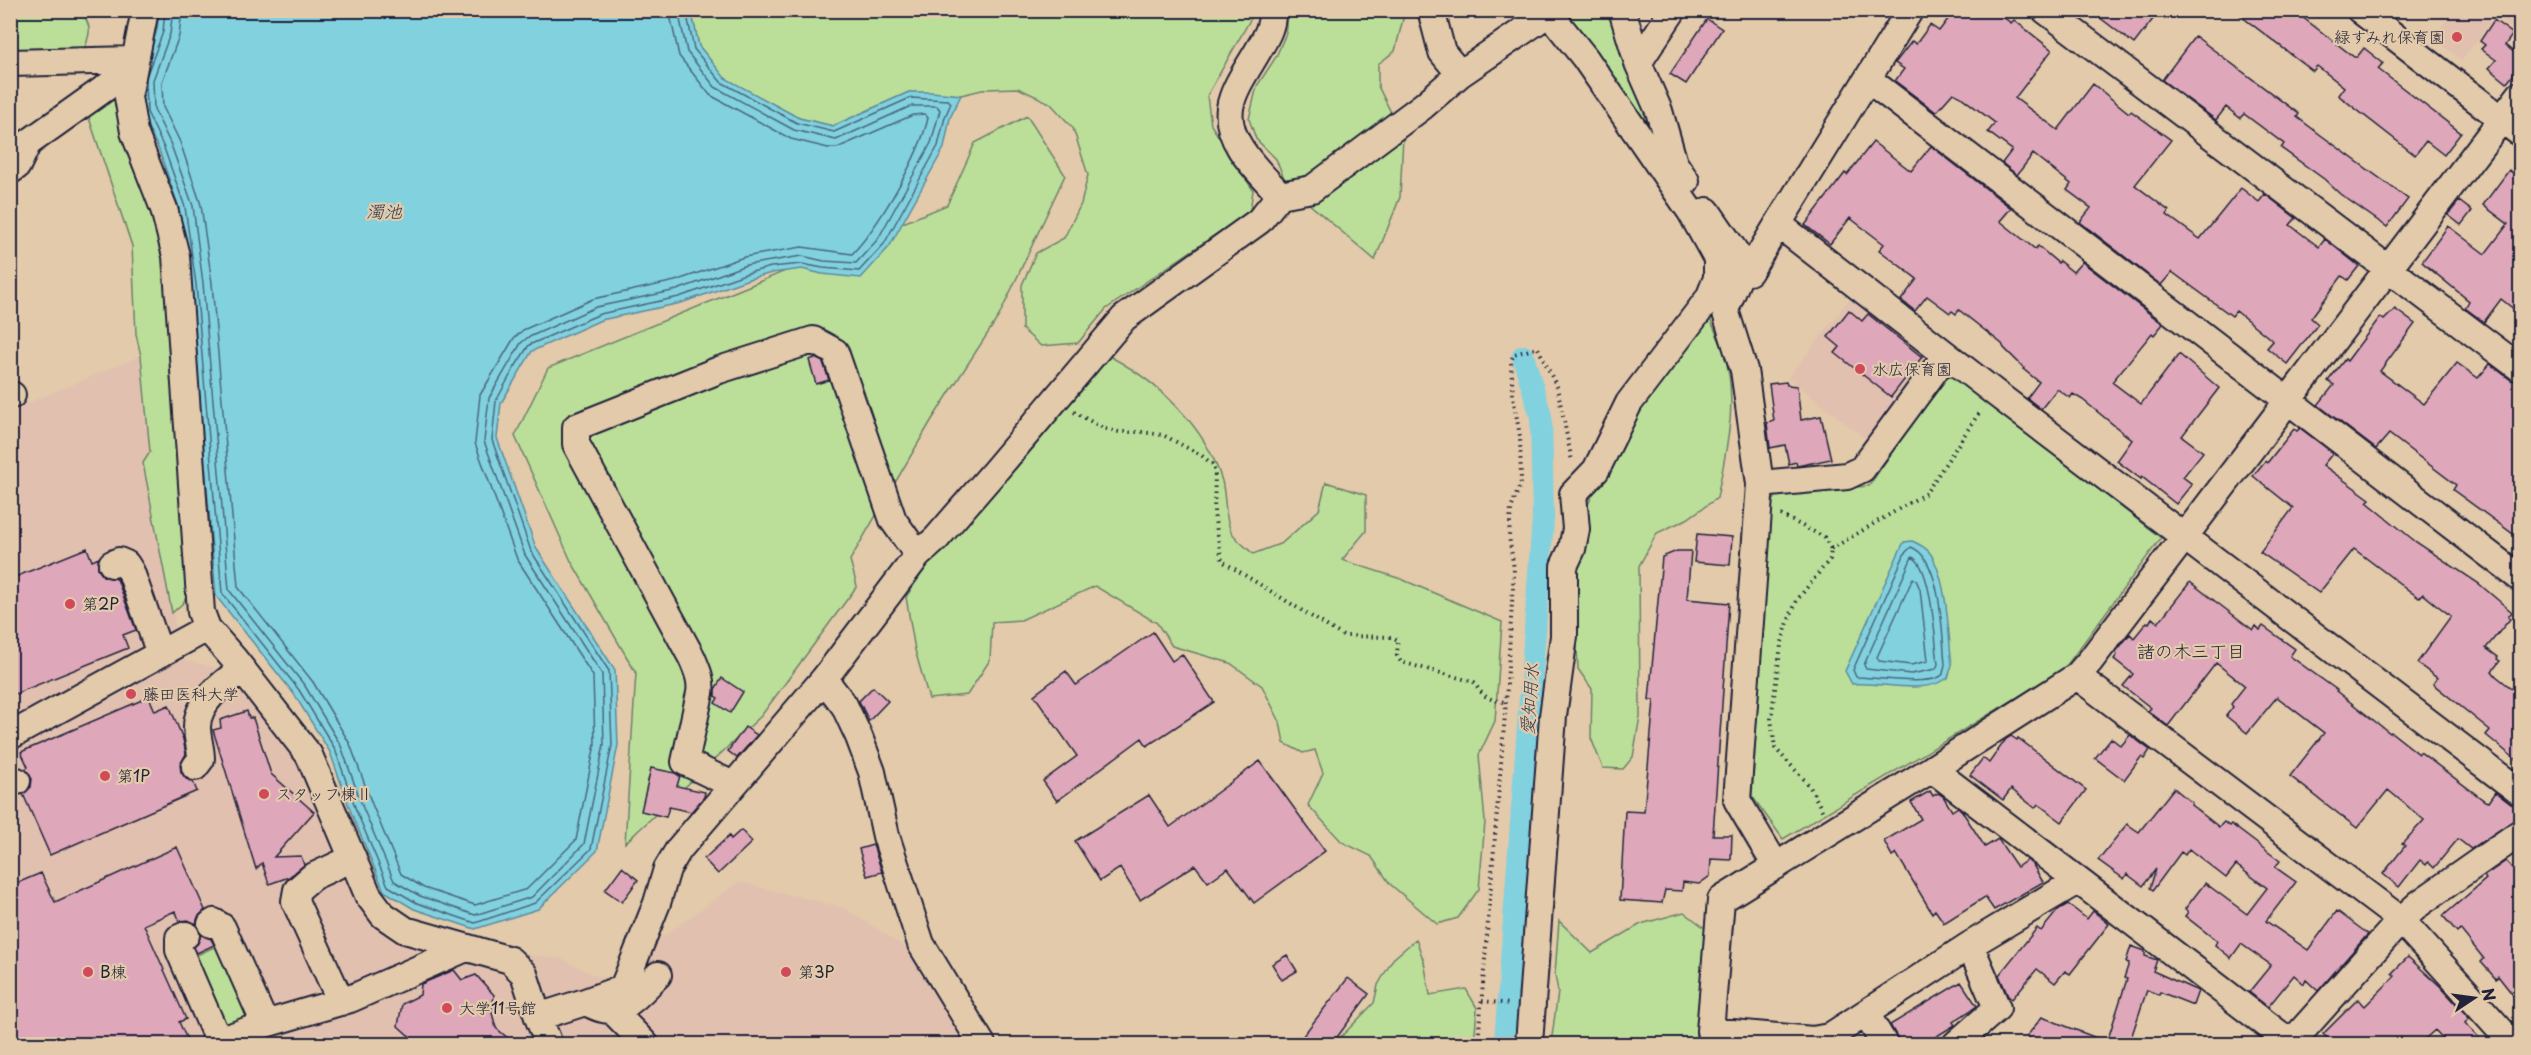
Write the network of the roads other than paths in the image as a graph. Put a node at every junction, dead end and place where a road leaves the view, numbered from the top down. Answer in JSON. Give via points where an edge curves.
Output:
{"nodes":[{"id":1,"x":145,"y":10,"type":"edge"},
{"id":2,"x":1272,"y":10,"type":"edge"},
{"id":3,"x":1431,"y":10,"type":"edge"},
{"id":4,"x":1622,"y":10,"type":"edge"},
{"id":5,"x":1673,"y":10,"type":"edge"},
{"id":6,"x":1910,"y":10,"type":"edge"},
{"id":7,"x":2045,"y":10,"type":"edge"},
{"id":8,"x":2360,"y":10,"type":"edge"},
{"id":9,"x":10,"y":63,"type":"edge"},
{"id":10,"x":1638,"y":63,"type":"junction"},
{"id":11,"x":133,"y":64,"type":"junction"},
{"id":12,"x":1460,"y":74,"type":"junction"},
{"id":13,"x":1869,"y":80,"type":"junction"},
{"id":14,"x":2520,"y":95,"type":"edge"},
{"id":15,"x":2511,"y":126,"type":"edge"},
{"id":16,"x":10,"y":171,"type":"edge"},
{"id":17,"x":1280,"y":195,"type":"junction"},
{"id":18,"x":1778,"y":224,"type":"junction"},
{"id":19,"x":1744,"y":264,"type":"junction"},
{"id":20,"x":2389,"y":268,"type":"junction"},
{"id":21,"x":1946,"y":355,"type":"junction"},
{"id":22,"x":2520,"y":368,"type":"edge"},
{"id":23,"x":2287,"y":400,"type":"junction"},
{"id":24,"x":1760,"y":484,"type":"junction"},
{"id":25,"x":2186,"y":536,"type":"junction"},
{"id":26,"x":918,"y":555,"type":"junction"},
{"id":27,"x":112,"y":564,"type":"dead end"},
{"id":28,"x":2520,"y":578,"type":"edge"},
{"id":29,"x":207,"y":628,"type":"junction"},
{"id":30,"x":160,"y":654,"type":"junction"},
{"id":31,"x":242,"y":669,"type":"junction"},
{"id":32,"x":2077,"y":676,"type":"junction"},
{"id":33,"x":824,"y":679,"type":"junction"},
{"id":34,"x":10,"y":736,"type":"edge"},
{"id":35,"x":195,"y":767,"type":"dead end"},
{"id":36,"x":1932,"y":769,"type":"junction"},
{"id":37,"x":733,"y":784,"type":"junction"},
{"id":38,"x":2520,"y":792,"type":"edge"},
{"id":39,"x":2520,"y":833,"type":"edge"},
{"id":40,"x":353,"y":858,"type":"junction"},
{"id":41,"x":1776,"y":866,"type":"junction"},
{"id":42,"x":2077,"y":881,"type":"junction"},
{"id":43,"x":2402,"y":920,"type":"junction"},
{"id":44,"x":211,"y":924,"type":"dead end"},
{"id":45,"x":398,"y":925,"type":"junction"},
{"id":46,"x":186,"y":935,"type":"dead end"},
{"id":47,"x":1970,"y":945,"type":"junction"},
{"id":48,"x":466,"y":948,"type":"junction"},
{"id":49,"x":658,"y":975,"type":"dead end"},
{"id":50,"x":400,"y":977,"type":"junction"},
{"id":51,"x":341,"y":1002,"type":"junction"},
{"id":52,"x":585,"y":1002,"type":"junction"},
{"id":53,"x":611,"y":1009,"type":"junction"},
{"id":54,"x":1866,"y":1013,"type":"junction"},
{"id":55,"x":538,"y":1017,"type":"junction"},
{"id":56,"x":265,"y":1024,"type":"junction"},
{"id":57,"x":549,"y":1044,"type":"edge"},
{"id":58,"x":645,"y":1044,"type":"edge"},
{"id":59,"x":982,"y":1044,"type":"edge"},
{"id":60,"x":1529,"y":1044,"type":"edge"},
{"id":61,"x":1884,"y":1044,"type":"edge"},
{"id":62,"x":1956,"y":1044,"type":"edge"},
{"id":63,"x":2291,"y":1044,"type":"edge"},
{"id":64,"x":2513,"y":1044,"type":"edge"}],
"edges":[{"from":1,"to":11,"type":"street"},
{"from":2,"to":17,"type":"street","via":[[1270,29],[1235,92],[1230,109],[1236,140]]},
{"from":3,"to":12,"type":"street","via":[[1442,51]]},
{"from":4,"to":10,"type":"street"},
{"from":5,"to":10,"type":"street"},
{"from":6,"to":13,"type":"street"},
{"from":7,"to":20,"type":"street"},
{"from":8,"to":15,"type":"street"},
{"from":9,"to":11,"type":"street"},
{"from":10,"to":19,"type":"street","via":[[1659,111],[1674,163]]},
{"from":11,"to":16,"type":"street","via":[[28,143],[17,166]]},
{"from":11,"to":29,"type":"street","via":[[128,98],[134,132],[164,209],[176,256],[201,612]]},
{"from":12,"to":17,"type":"street","via":[[1312,189]]},
{"from":12,"to":60,"type":"street","via":[[1549,13],[1585,58],[1691,212],[1717,259],[1718,278],[1709,298],[1629,404],[1596,470],[1573,494],[1576,529],[1564,566],[1564,636],[1553,716]]},
{"from":13,"to":18,"type":"street"},
{"from":13,"to":23,"type":"street"},
{"from":14,"to":15,"type":"street"},
{"from":15,"to":20,"type":"street"},
{"from":17,"to":26,"type":"street","via":[[1259,221],[1124,318],[936,539]]},
{"from":18,"to":19,"type":"street","via":[[1749,272]]},
{"from":18,"to":21,"type":"street"},
{"from":19,"to":24,"type":"street","via":[[1725,310],[1744,370]]},
{"from":20,"to":22,"type":"street"},
{"from":20,"to":23,"type":"street"},
{"from":21,"to":24,"type":"street","via":[[1862,469],[1846,476]]},
{"from":21,"to":25,"type":"street"},
{"from":23,"to":25,"type":"street"},
{"from":23,"to":28,"type":"street"},
{"from":24,"to":41,"type":"street","via":[[1737,800]]},
{"from":25,"to":32,"type":"street"},
{"from":25,"to":38,"type":"street"},
{"from":26,"to":33,"type":"street"},
{"from":26,"to":37,"type":"street","via":[[893,520],[835,352],[813,340],[719,370],[576,427],[576,444],[699,676],[700,693],[685,762]]},
{"from":27,"to":30,"type":"street","via":[[119,561],[131,572]]},
{"from":29,"to":30,"type":"street"},
{"from":29,"to":31,"type":"street"},
{"from":30,"to":34,"type":"street"},
{"from":31,"to":35,"type":"street","via":[[222,683],[202,709],[196,724],[201,759]]},
{"from":31,"to":40,"type":"street","via":[[309,755]]},
{"from":32,"to":36,"type":"street"},
{"from":32,"to":43,"type":"street"},
{"from":33,"to":37,"type":"street"},
{"from":33,"to":59,"type":"street","via":[[844,705],[872,772],[886,836],[921,944]]},
{"from":36,"to":41,"type":"street"},
{"from":36,"to":42,"type":"street"},
{"from":37,"to":52,"type":"street","via":[[667,869],[623,988]]},
{"from":39,"to":43,"type":"street","via":[[2420,903]]},
{"from":40,"to":45,"type":"street","via":[[368,895],[383,915]]},
{"from":40,"to":51,"type":"street","via":[[312,877],[297,890],[295,901]]},
{"from":41,"to":54,"type":"street","via":[[1721,900],[1710,1031],[1813,1040],[1829,1037]]},
{"from":42,"to":47,"type":"street"},
{"from":42,"to":63,"type":"street"},
{"from":43,"to":63,"type":"street"},
{"from":43,"to":64,"type":"street"},
{"from":44,"to":56,"type":"street","via":[[222,927]]},
{"from":45,"to":48,"type":"street"},
{"from":45,"to":50,"type":"street","via":[[409,959]]},
{"from":46,"to":56,"type":"street","via":[[179,938],[179,950],[214,1031],[225,1039]]},
{"from":47,"to":54,"type":"street"},
{"from":47,"to":62,"type":"street","via":[[1997,1008]]},
{"from":48,"to":50,"type":"street"},
{"from":48,"to":55,"type":"street","via":[[510,960],[524,974]]},
{"from":49,"to":53,"type":"street","via":[[634,998],[618,1009]]},
{"from":50,"to":51,"type":"street"},
{"from":51,"to":56,"type":"street"},
{"from":52,"to":53,"type":"street"},
{"from":52,"to":55,"type":"street"},
{"from":53,"to":58,"type":"street"},
{"from":54,"to":61,"type":"street"},
{"from":55,"to":57,"type":"street"}]}
